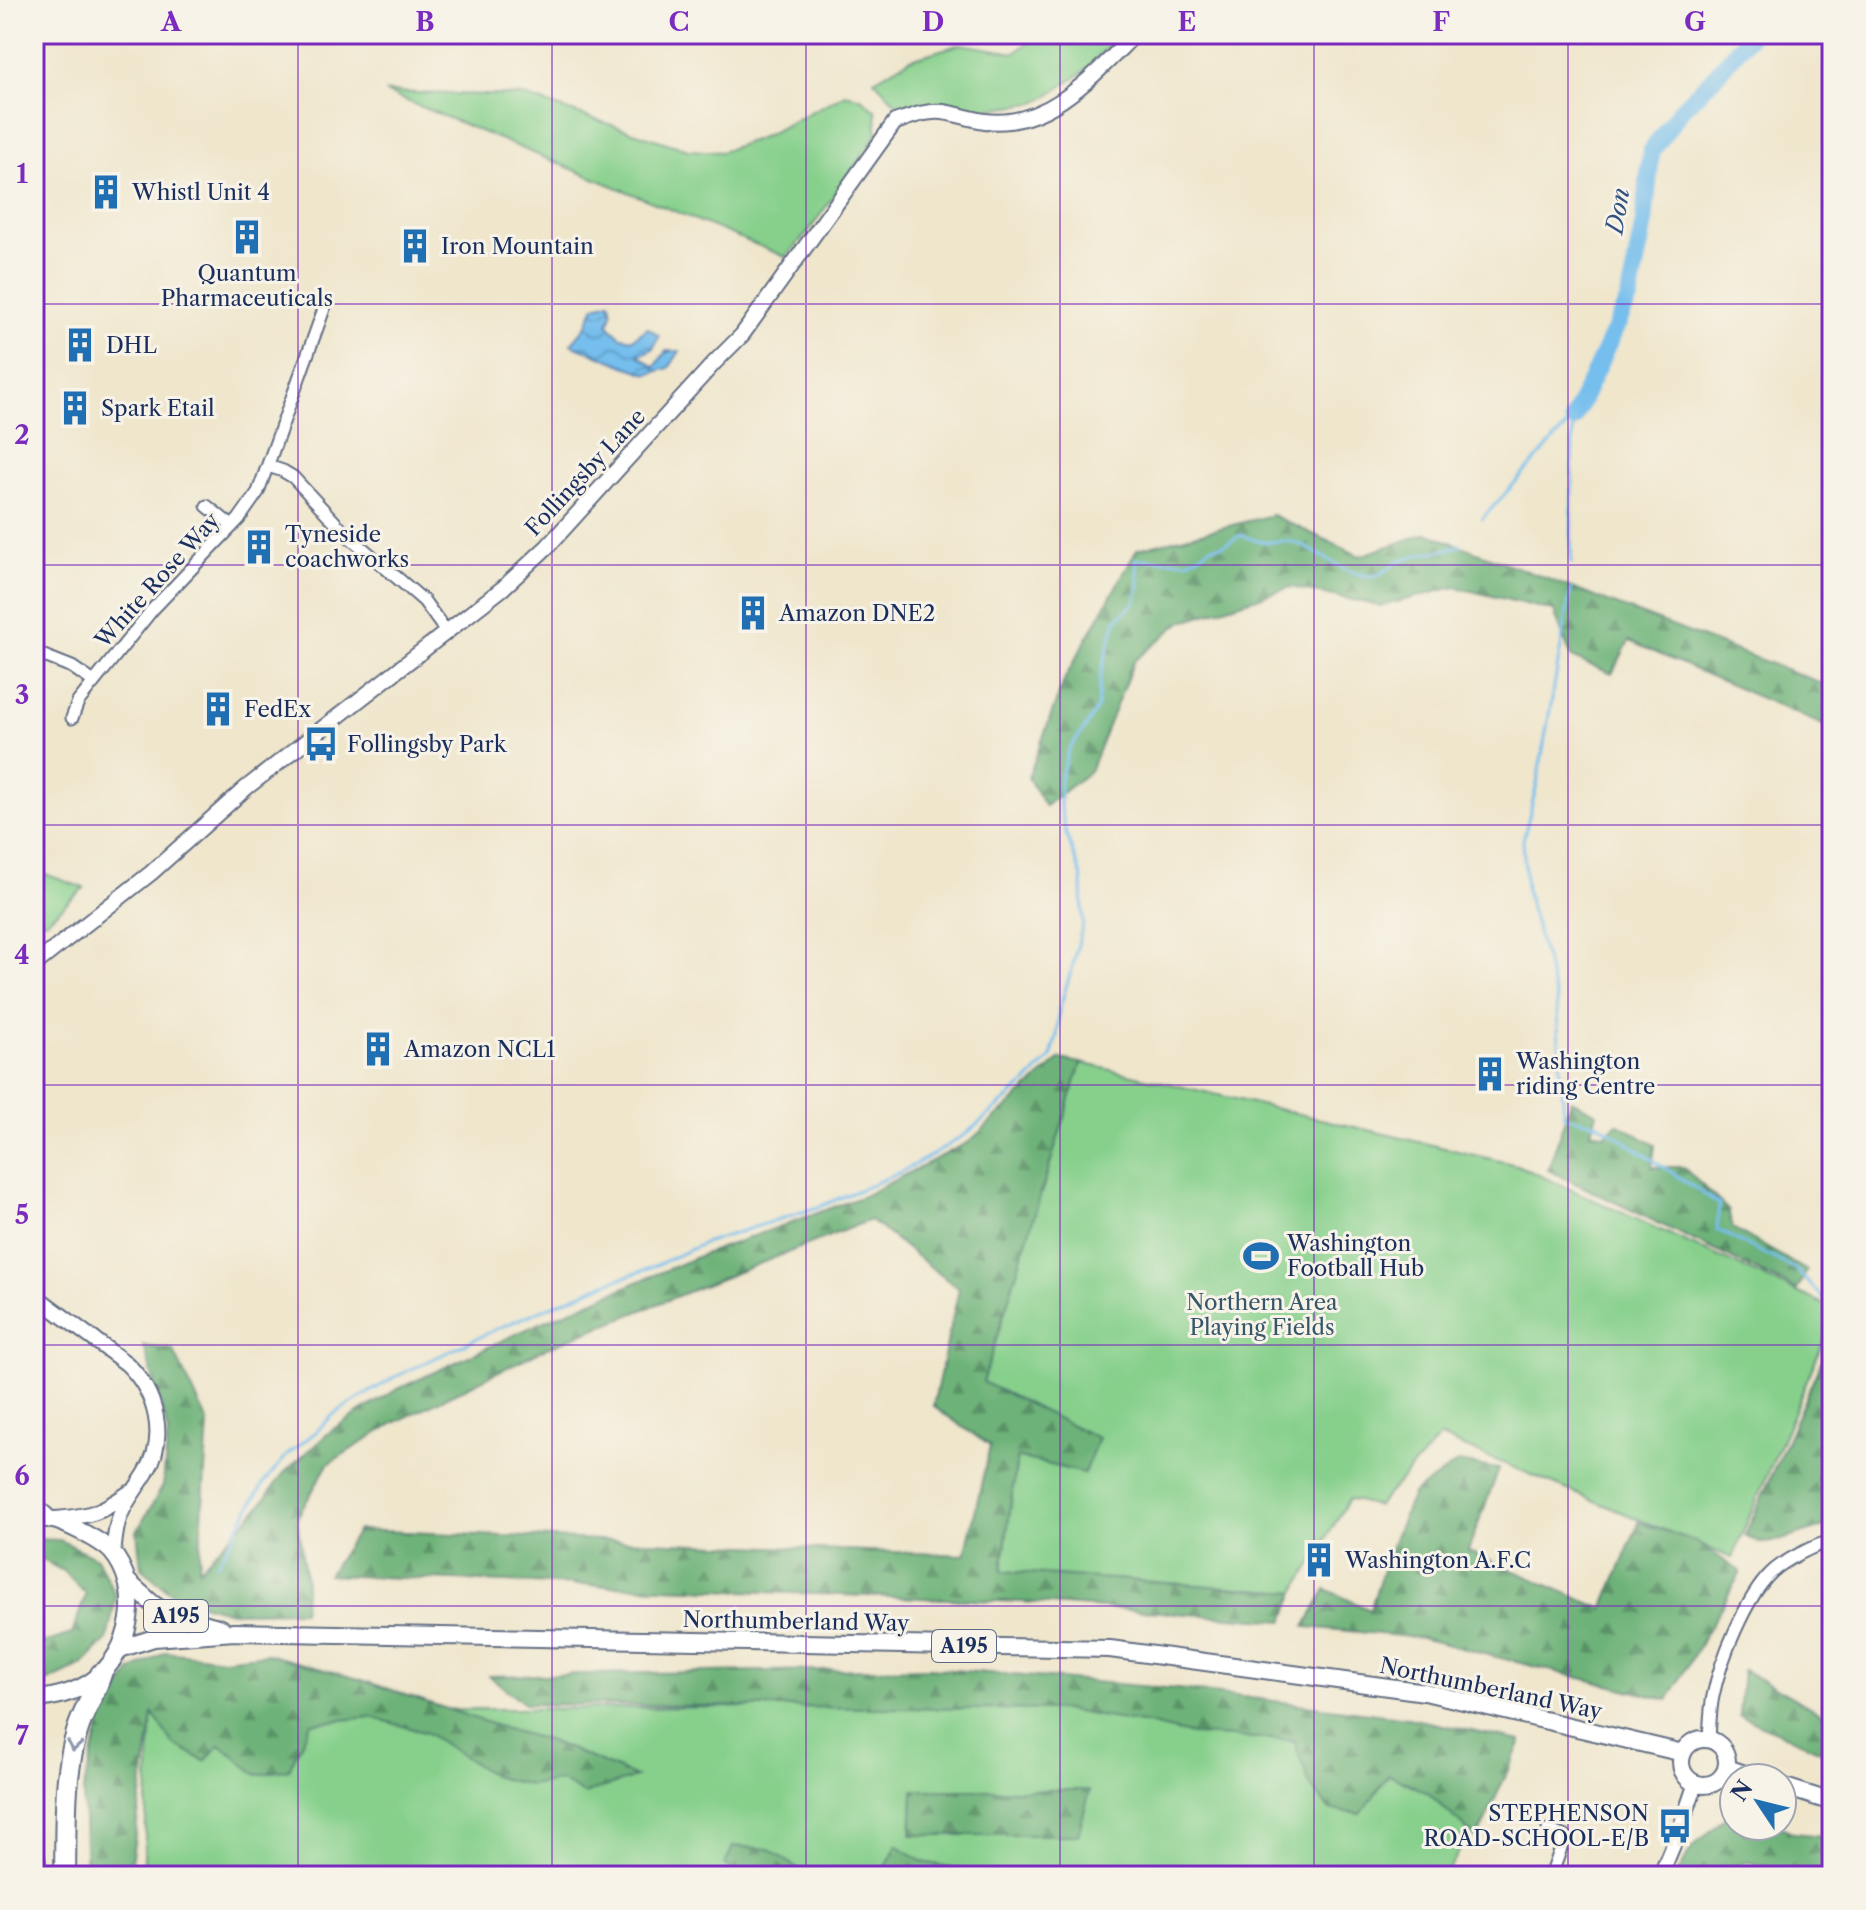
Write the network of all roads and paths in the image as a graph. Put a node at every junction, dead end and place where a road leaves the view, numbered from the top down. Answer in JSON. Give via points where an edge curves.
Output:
{"nodes":[{"id":1,"x":1135,"y":34,"type":"edge"},
{"id":2,"x":325,"y":306,"type":"dead end"},
{"id":3,"x":268,"y":466,"type":"junction"},
{"id":4,"x":207,"y":506,"type":"dead end"},
{"id":5,"x":232,"y":526,"type":"junction"},
{"id":6,"x":447,"y":633,"type":"junction"},
{"id":7,"x":34,"y":652,"type":"edge"},
{"id":8,"x":94,"y":682,"type":"junction"},
{"id":9,"x":72,"y":718,"type":"dead end"},
{"id":10,"x":34,"y":965,"type":"edge"},
{"id":11,"x":34,"y":1295,"type":"edge"},
{"id":12,"x":135,"y":1488,"type":"junction"},
{"id":13,"x":42,"y":1516,"type":"edge"},
{"id":14,"x":1832,"y":1541,"type":"edge"},
{"id":15,"x":113,"y":1553,"type":"junction"},
{"id":16,"x":127,"y":1581,"type":"junction"},
{"id":17,"x":234,"y":1632,"type":"junction"},
{"id":18,"x":120,"y":1649,"type":"junction"},
{"id":19,"x":101,"y":1674,"type":"junction"},
{"id":20,"x":38,"y":1700,"type":"edge"},
{"id":21,"x":1709,"y":1739,"type":"junction"},
{"id":22,"x":1683,"y":1753,"type":"junction"},
{"id":23,"x":1727,"y":1762,"type":"edge"},
{"id":24,"x":1718,"y":1780,"type":"edge"},
{"id":25,"x":1696,"y":1783,"type":"junction"},
{"id":26,"x":1798,"y":1791,"type":"edge"},
{"id":27,"x":1832,"y":1802,"type":"edge"},
{"id":28,"x":1548,"y":1830,"type":"dead end"},
{"id":29,"x":34,"y":1858,"type":"edge"},
{"id":30,"x":37,"y":1876,"type":"edge"},
{"id":31,"x":65,"y":1876,"type":"edge"},
{"id":32,"x":1551,"y":1876,"type":"edge"},
{"id":33,"x":1660,"y":1876,"type":"edge"}],
"edges":[{"from":1,"to":6,"type":"street","name":"Follingsby Lane","via":[[1087,82],[1041,113],[1016,121],[987,121],[939,112],[895,122],[742,335],[548,546]]},
{"from":2,"to":3,"type":"street","name":"White Rose Way"},
{"from":3,"to":5,"type":"street","name":"White Rose Way","via":[[258,492]]},
{"from":3,"to":6,"type":"street","via":[[293,477],[345,533],[424,601]]},
{"from":4,"to":5,"type":"street"},
{"from":5,"to":8,"type":"street","name":"White Rose Way","via":[[152,610]]},
{"from":6,"to":10,"type":"street","name":"Follingsby Lane","via":[[246,788],[151,873]]},
{"from":7,"to":8,"type":"street"},
{"from":8,"to":9,"type":"street","name":"White Rose Way"},
{"from":11,"to":12,"type":"street","via":[[127,1364],[152,1398],[155,1450]]},
{"from":12,"to":13,"type":"street","via":[[93,1515]]},
{"from":12,"to":15,"type":"street","via":[[118,1519]]},
{"from":13,"to":15,"type":"main road","via":[[103,1543]]},
{"from":14,"to":21,"type":"street","via":[[1772,1572],[1754,1595],[1713,1695]]},
{"from":15,"to":16,"type":"main road"},
{"from":16,"to":17,"type":"main road","name":"Northumberland Way","number":"A195","via":[[167,1613]]},
{"from":16,"to":18,"type":"main road","via":[[129,1619]]},
{"from":17,"to":18,"type":"main road","name":"Northumberland Way","number":"A195","via":[[154,1638]]},
{"from":17,"to":22,"type":"main road","name":"Northumberland Way","number":"A195","via":[[1110,1649],[1425,1692]]},
{"from":18,"to":19,"type":"main road"},
{"from":19,"to":20,"type":"main road","via":[[83,1687]]},
{"from":19,"to":31,"type":"highway","one_way":true,"via":[[77,1731],[68,1782]]},
{"from":21,"to":22,"type":"main road","via":[[1694,1741]]},
{"from":21,"to":23,"type":"main road","via":[[1722,1748]]},
{"from":22,"to":25,"type":"main road","via":[[1684,1773]]},
{"from":24,"to":25,"type":"main road"},
{"from":25,"to":33,"type":"street"},
{"from":26,"to":27,"type":"main road"},
{"from":28,"to":32,"type":"street","via":[[1565,1837]]},
{"from":29,"to":30,"type":"highway"}]}
